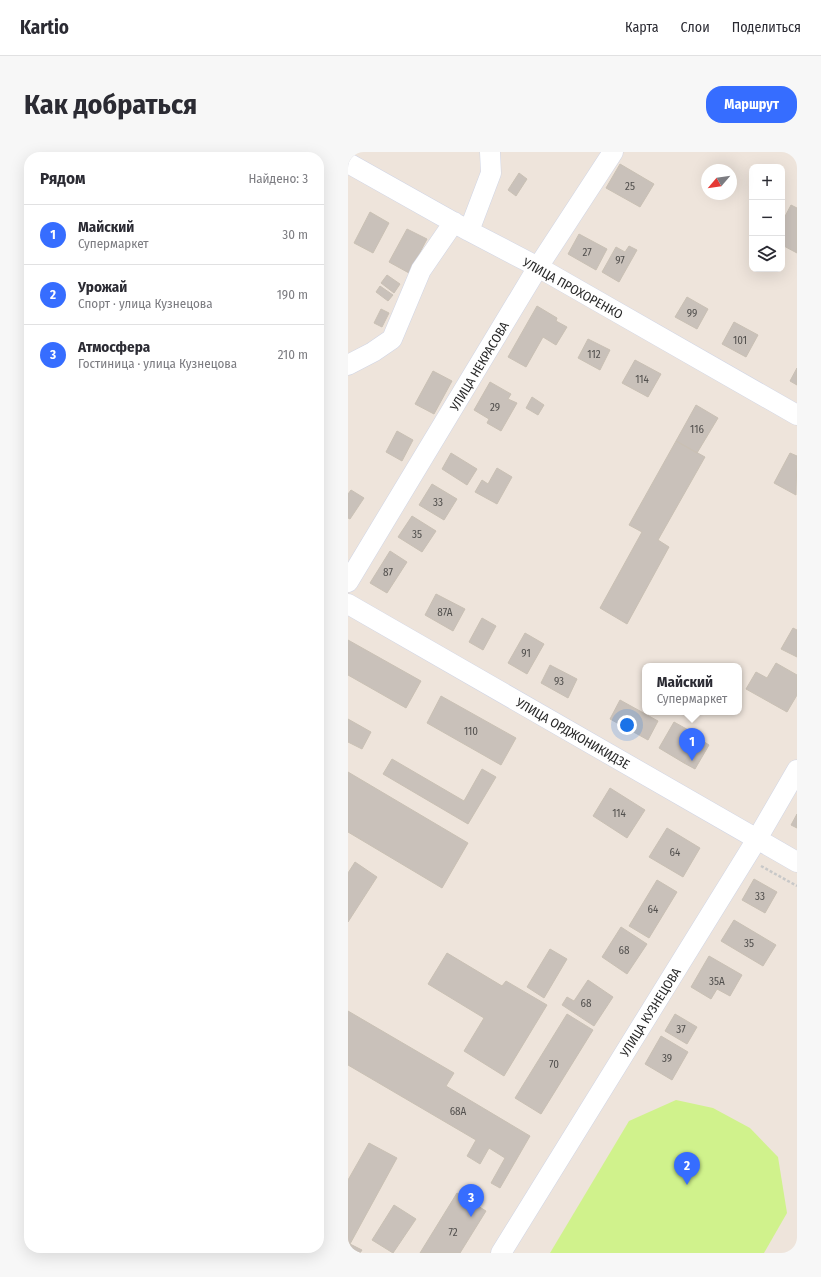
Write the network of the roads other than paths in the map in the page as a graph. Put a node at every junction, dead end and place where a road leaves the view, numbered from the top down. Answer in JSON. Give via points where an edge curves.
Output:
{"nodes":[{"id":1,"x":490,"y":152,"type":"edge"},
{"id":2,"x":613,"y":152,"type":"edge"},
{"id":3,"x":348,"y":163,"type":"edge"},
{"id":4,"x":462,"y":226,"type":"junction"},
{"id":5,"x":538,"y":267,"type":"junction"},
{"id":6,"x":348,"y":365,"type":"edge"},
{"id":7,"x":797,"y":415,"type":"edge"},
{"id":8,"x":348,"y":582,"type":"edge"},
{"id":9,"x":348,"y":604,"type":"edge"},
{"id":10,"x":797,"y":770,"type":"edge"},
{"id":11,"x":757,"y":839,"type":"junction"},
{"id":12,"x":797,"y":862,"type":"edge"},
{"id":13,"x":501,"y":1253,"type":"edge"}],
"edges":[{"from":1,"to":4,"type":"street","via":[[491,173]]},
{"from":2,"to":5,"type":"street","name":"УЛИЦА НЕКРАСОВА"},
{"from":3,"to":4,"type":"street","name":"УЛИЦА ПРОХОРЕНКО"},
{"from":4,"to":5,"type":"street","name":"УЛИЦА ПРОХОРЕНКО"},
{"from":4,"to":6,"type":"street","via":[[421,270],[392,339]]},
{"from":5,"to":7,"type":"street","name":"УЛИЦА ПРОХОРЕНКО"},
{"from":5,"to":8,"type":"street","name":"УЛИЦА НЕКРАСОВА"},
{"from":9,"to":11,"type":"street","name":"УЛИЦА ОРДЖОНИКИДЗЕ"},
{"from":10,"to":11,"type":"street","name":"УЛИЦА КУЗНЕЦОВА"},
{"from":11,"to":12,"type":"street","name":"УЛИЦА ОРДЖОНИКИДЗЕ"},
{"from":11,"to":13,"type":"street","name":"УЛИЦА КУЗНЕЦОВА"}]}
